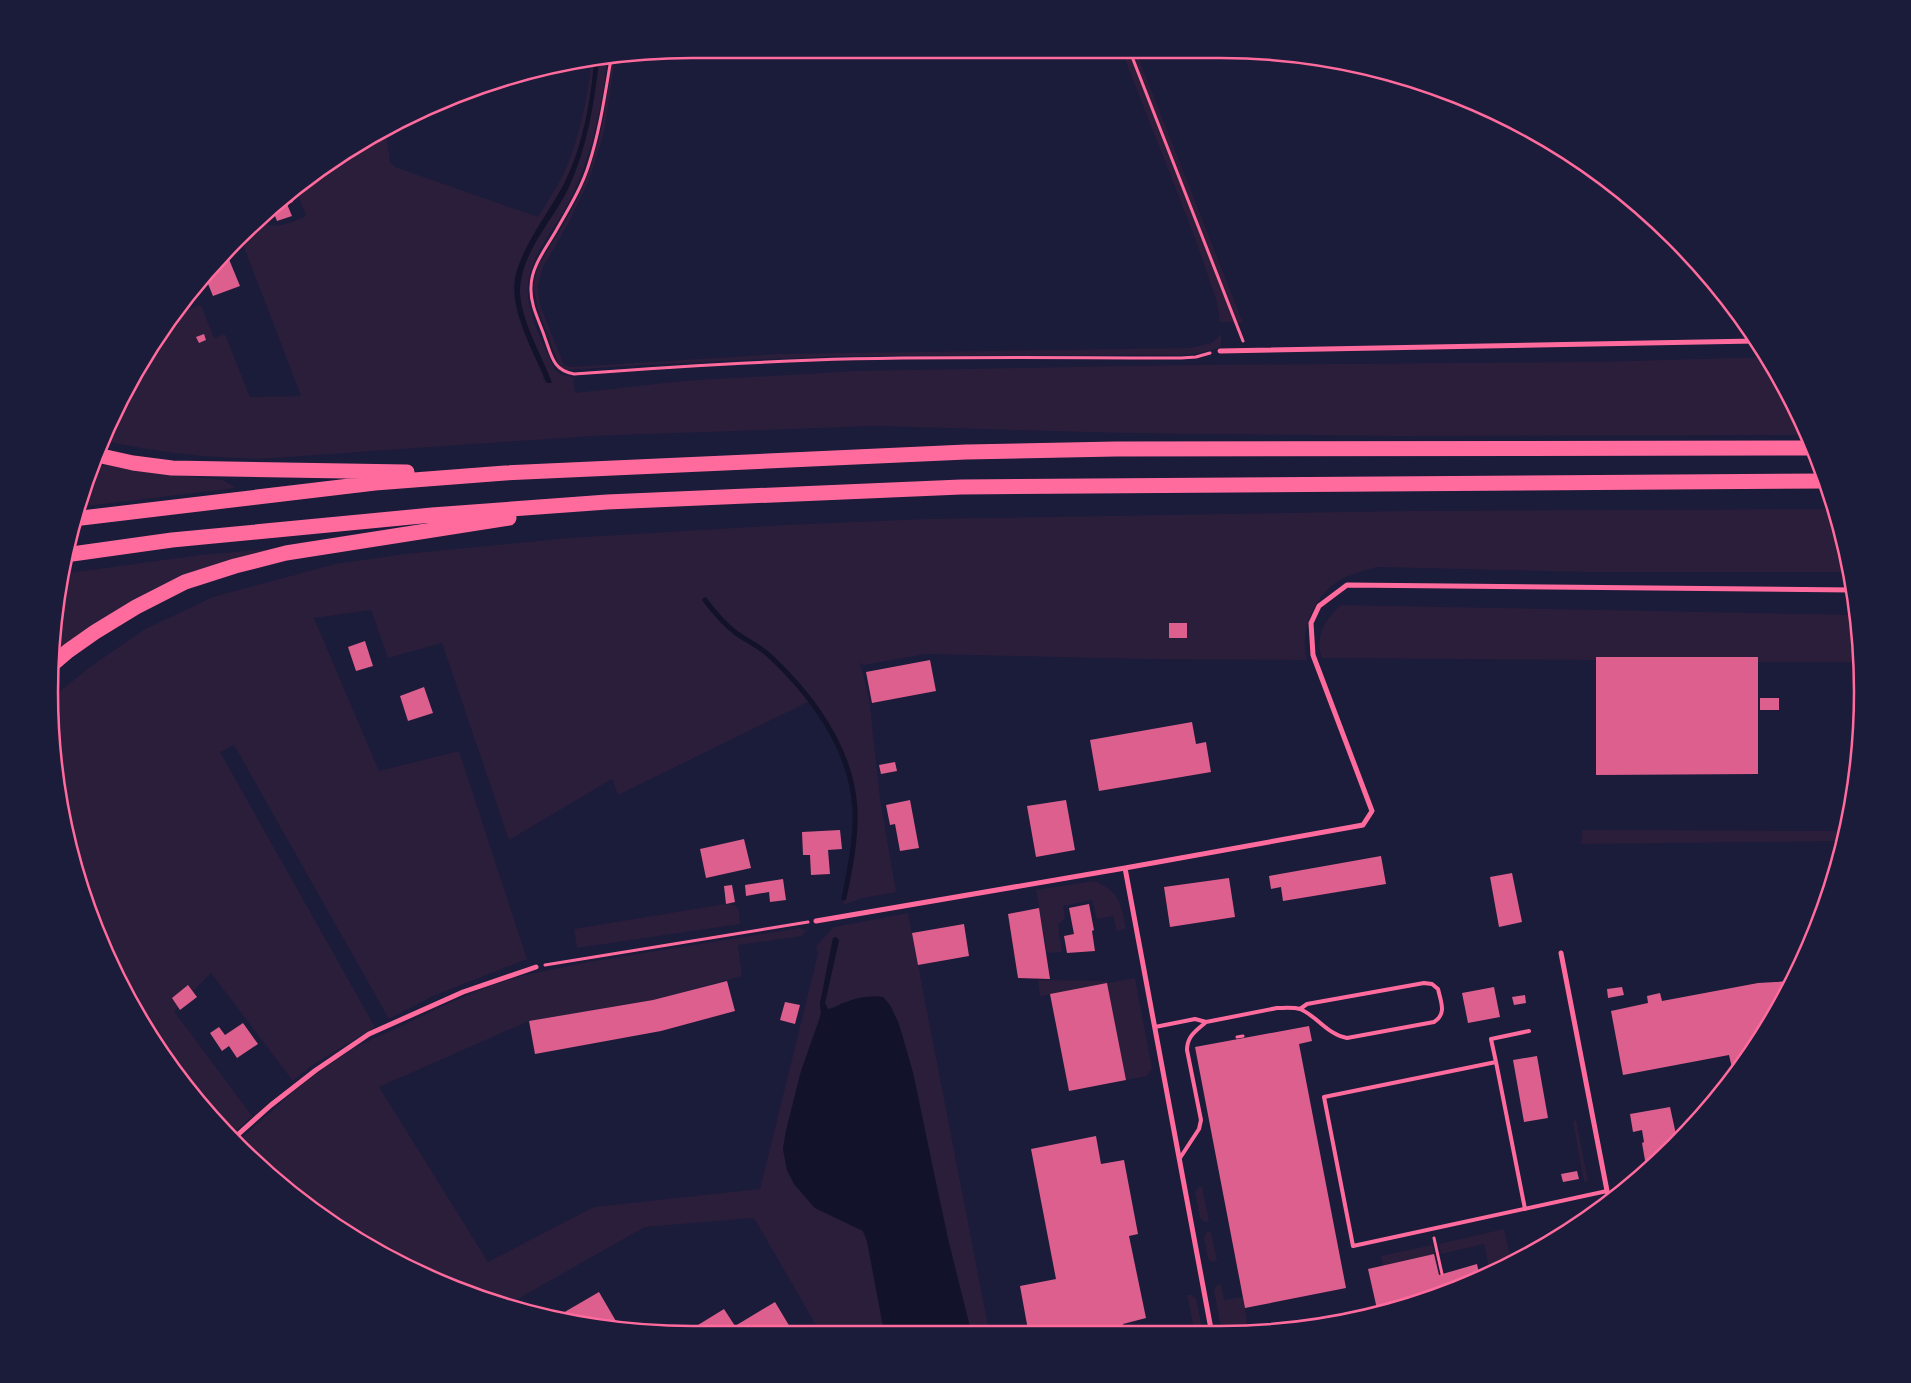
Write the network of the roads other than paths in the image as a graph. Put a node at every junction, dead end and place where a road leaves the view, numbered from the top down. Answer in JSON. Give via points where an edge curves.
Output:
{"nodes":[{"id":1,"x":1748,"y":341,"type":"edge"},
{"id":2,"x":1220,"y":351,"type":"road end"},
{"id":3,"x":1805,"y":448,"type":"edge"},
{"id":4,"x":103,"y":456,"type":"edge"},
{"id":5,"x":505,"y":473,"type":"junction"},
{"id":6,"x":1818,"y":482,"type":"edge"},
{"id":7,"x":607,"y":502,"type":"junction"},
{"id":8,"x":82,"y":518,"type":"edge"},
{"id":9,"x":73,"y":553,"type":"edge"},
{"id":10,"x":1845,"y":590,"type":"edge"},
{"id":11,"x":59,"y":658,"type":"edge"},
{"id":12,"x":1125,"y":868,"type":"junction"},
{"id":13,"x":816,"y":921,"type":"road end"},
{"id":14,"x":1561,"y":953,"type":"dead end"},
{"id":15,"x":536,"y":967,"type":"road end"},
{"id":16,"x":1300,"y":1009,"type":"junction"},
{"id":17,"x":1206,"y":1022,"type":"junction"},
{"id":18,"x":1155,"y":1027,"type":"junction"},
{"id":19,"x":1529,"y":1032,"type":"dead end"},
{"id":20,"x":1496,"y":1062,"type":"junction"},
{"id":21,"x":238,"y":1135,"type":"edge"},
{"id":22,"x":1180,"y":1158,"type":"junction"},
{"id":23,"x":1607,"y":1191,"type":"joint"},
{"id":24,"x":1525,"y":1209,"type":"junction"},
{"id":25,"x":1210,"y":1326,"type":"edge"}],
"edges":[{"from":1,"to":2,"type":"street"},
{"from":3,"to":5,"type":"highway","via":[[1004,451]]},
{"from":4,"to":5,"type":"highway","via":[[172,468],[211,470]]},
{"from":5,"to":8,"type":"highway","via":[[375,483]]},
{"from":6,"to":7,"type":"highway","via":[[961,487]]},
{"from":7,"to":9,"type":"highway","via":[[432,514]]},
{"from":7,"to":11,"type":"highway","via":[[286,553],[235,566],[185,582],[136,607]]},
{"from":10,"to":12,"type":"street","via":[[1347,585],[1319,606],[1311,623],[1313,655],[1372,811],[1362,825]]},
{"from":12,"to":13,"type":"street"},
{"from":12,"to":18,"type":"street"},
{"from":14,"to":23,"type":"street"},
{"from":15,"to":21,"type":"street","via":[[463,992],[370,1034],[316,1070]]},
{"from":16,"to":16,"type":"lane","via":[[1338,1036],[1347,1038],[1434,1022],[1443,1011],[1438,989],[1424,983],[1307,1004]]},
{"from":16,"to":17,"type":"lane","via":[[1277,1008]]},
{"from":17,"to":18,"type":"lane","via":[[1195,1020]]},
{"from":17,"to":22,"type":"lane","via":[[1187,1042],[1201,1120],[1199,1129]]},
{"from":18,"to":22,"type":"street"},
{"from":19,"to":20,"type":"lane","via":[[1491,1039]]},
{"from":20,"to":24,"type":"lane"},
{"from":20,"to":24,"type":"lane","via":[[1324,1097],[1353,1246]]},
{"from":22,"to":25,"type":"street"},
{"from":23,"to":24,"type":"lane"}]}
